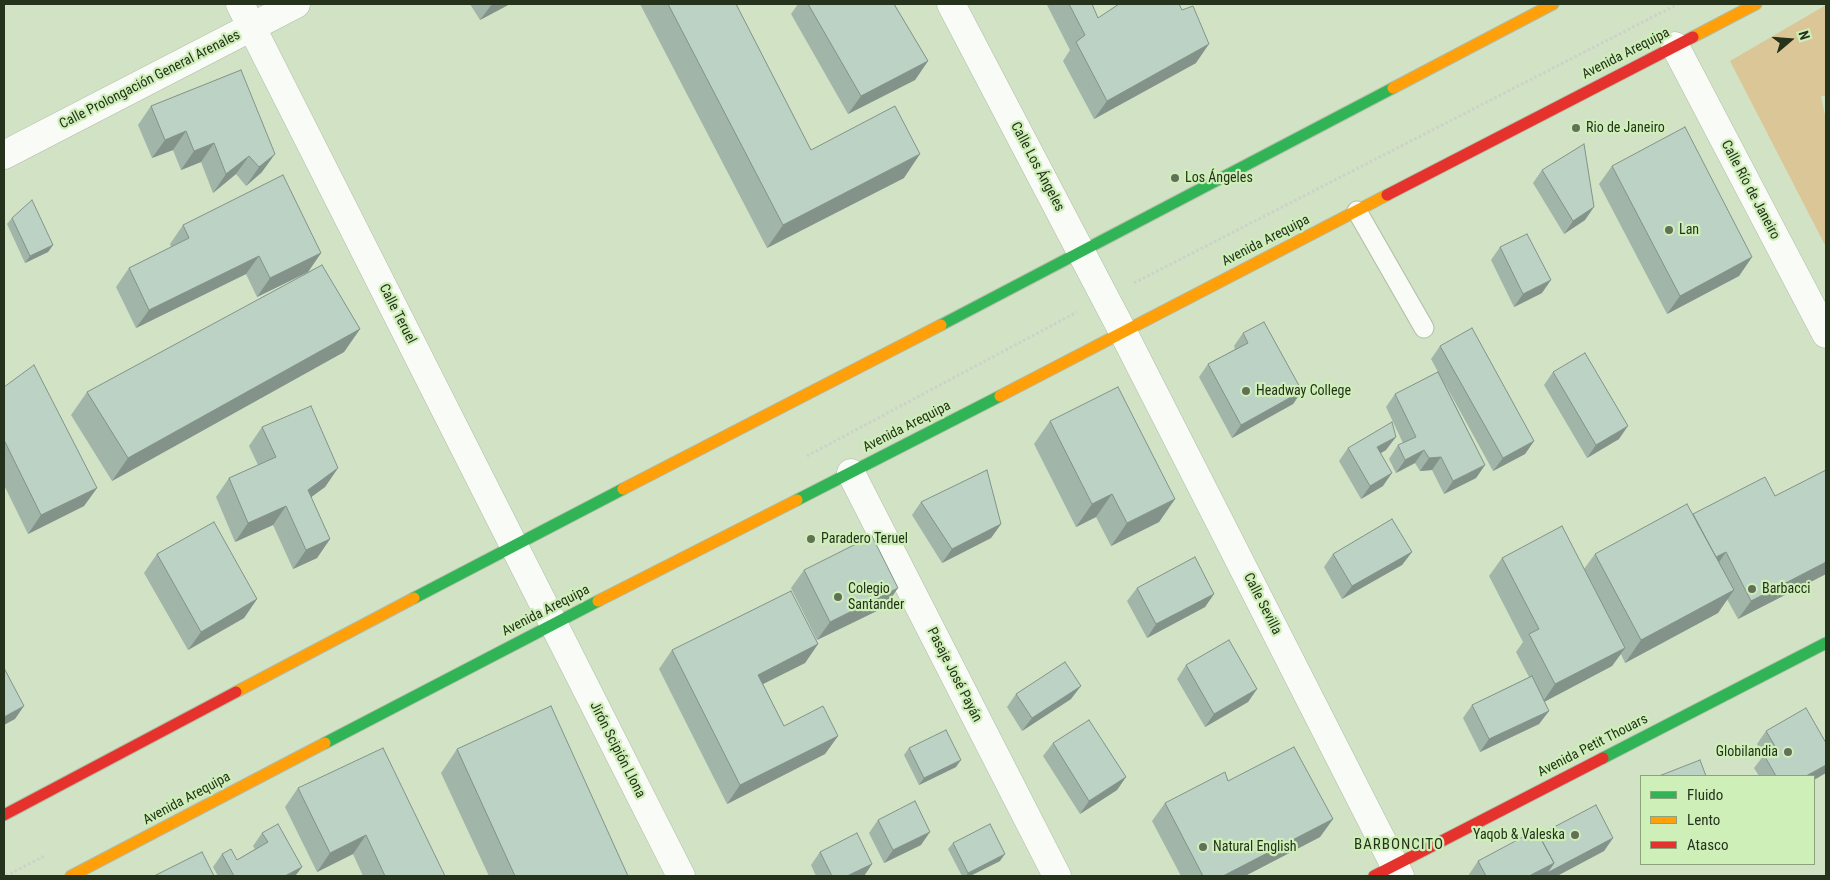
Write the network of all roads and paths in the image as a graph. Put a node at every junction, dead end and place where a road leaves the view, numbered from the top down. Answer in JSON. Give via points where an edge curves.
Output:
{"nodes":[{"id":1,"x":296,"y":4,"type":"edge"},
{"id":2,"x":950,"y":4,"type":"edge"},
{"id":3,"x":1553,"y":4,"type":"edge"},
{"id":4,"x":1756,"y":4,"type":"edge"},
{"id":5,"x":246,"y":15,"type":"edge"},
{"id":6,"x":1675,"y":46,"type":"junction"},
{"id":7,"x":4,"y":155,"type":"edge"},
{"id":8,"x":1357,"y":211,"type":"junction"},
{"id":9,"x":1082,"y":251,"type":"junction"},
{"id":10,"x":1424,"y":328,"type":"dead end"},
{"id":11,"x":1123,"y":332,"type":"junction"},
{"id":12,"x":1826,"y":334,"type":"edge"},
{"id":13,"x":851,"y":473,"type":"junction"},
{"id":14,"x":514,"y":546,"type":"junction"},
{"id":15,"x":554,"y":624,"type":"junction"},
{"id":16,"x":1826,"y":643,"type":"edge"},
{"id":17,"x":4,"y":815,"type":"edge"},
{"id":18,"x":1390,"y":873,"type":"edge"},
{"id":19,"x":71,"y":876,"type":"edge"},
{"id":20,"x":681,"y":876,"type":"edge"},
{"id":21,"x":1057,"y":876,"type":"edge"}],
"edges":[{"from":1,"to":5,"type":"street","name":"Calle Prolongación General Arenales"},
{"from":2,"to":9,"type":"street","name":"Calle Los Ángeles"},
{"from":3,"to":9,"type":"main road"},
{"from":4,"to":6,"type":"main road","name":"Avenida Arequipa"},
{"from":5,"to":7,"type":"street","name":"Calle Prolongación General Arenales"},
{"from":5,"to":14,"type":"street","name":"Calle Teruel"},
{"from":6,"to":8,"type":"main road","name":"Avenida Arequipa"},
{"from":6,"to":12,"type":"street","name":"Calle Río de Janeiro"},
{"from":8,"to":10,"type":"lane"},
{"from":8,"to":11,"type":"main road","name":"Avenida Arequipa"},
{"from":9,"to":11,"type":"street","name":"Calle Los Ángeles"},
{"from":9,"to":14,"type":"main road"},
{"from":11,"to":13,"type":"main road","name":"Avenida Arequipa"},
{"from":11,"to":18,"type":"street","name":"Calle Sevilla"},
{"from":13,"to":15,"type":"main road","name":"Avenida Arequipa"},
{"from":13,"to":21,"type":"street","name":"Pasaje José Payán"},
{"from":14,"to":15,"type":"street","name":"Calle Teruel"},
{"from":14,"to":17,"type":"main road"},
{"from":15,"to":19,"type":"main road","name":"Avenida Arequipa"},
{"from":15,"to":20,"type":"street","name":"Jirón Scipión Llona"},
{"from":16,"to":18,"type":"main road","name":"Avenida Petit Thouars"}]}
